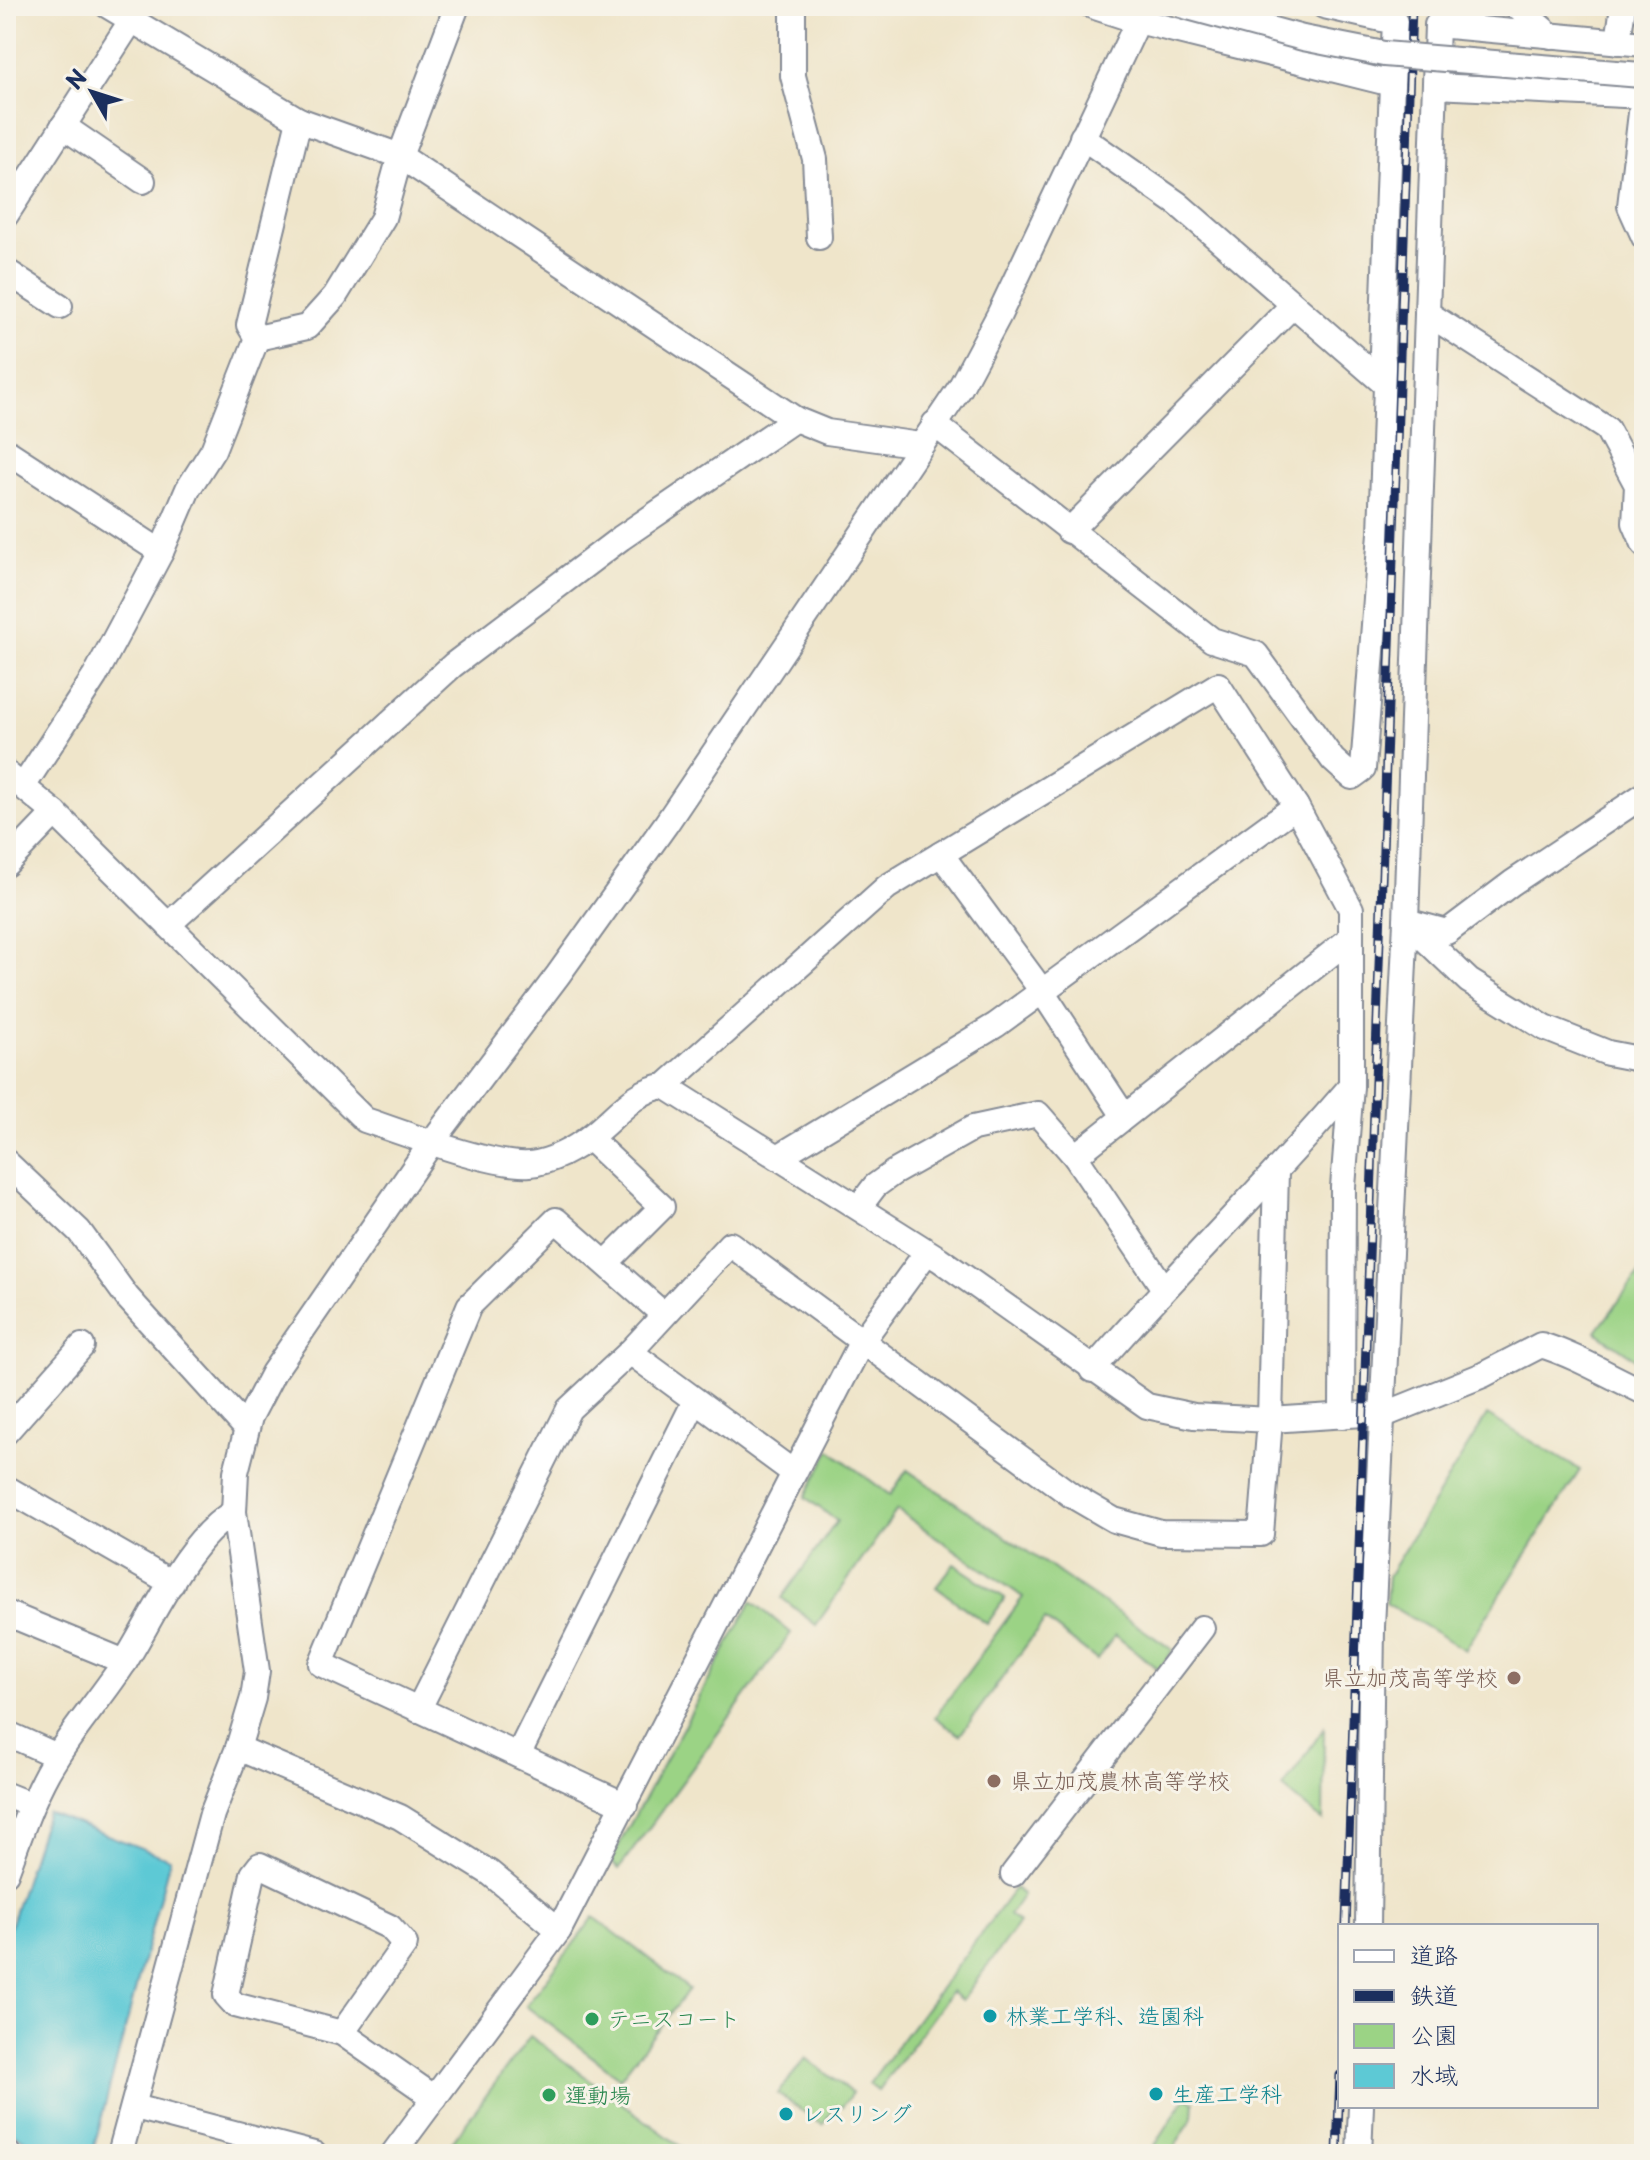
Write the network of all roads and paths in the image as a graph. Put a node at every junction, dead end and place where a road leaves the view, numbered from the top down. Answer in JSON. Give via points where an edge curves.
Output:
{"nodes":[{"id":1,"x":108,"y":6,"type":"edge"},
{"id":2,"x":457,"y":6,"type":"edge"},
{"id":3,"x":793,"y":6,"type":"edge"},
{"id":4,"x":1092,"y":6,"type":"edge"},
{"id":5,"x":1184,"y":6,"type":"edge"},
{"id":6,"x":1324,"y":6,"type":"edge"},
{"id":7,"x":1516,"y":6,"type":"edge"},
{"id":8,"x":1623,"y":6,"type":"edge"},
{"id":9,"x":1395,"y":14,"type":"edge"},
{"id":10,"x":131,"y":21,"type":"junction"},
{"id":11,"x":1138,"y":21,"type":"junction"},
{"id":12,"x":1551,"y":36,"type":"junction"},
{"id":13,"x":1618,"y":42,"type":"junction"},
{"id":14,"x":1644,"y":44,"type":"edge"},
{"id":15,"x":1392,"y":84,"type":"junction"},
{"id":16,"x":1435,"y":86,"type":"junction"},
{"id":17,"x":1643,"y":86,"type":"edge"},
{"id":18,"x":299,"y":120,"type":"junction"},
{"id":19,"x":63,"y":126,"type":"junction"},
{"id":20,"x":1082,"y":137,"type":"junction"},
{"id":21,"x":400,"y":156,"type":"junction"},
{"id":22,"x":143,"y":181,"type":"dead end"},
{"id":23,"x":6,"y":215,"type":"edge"},
{"id":24,"x":819,"y":237,"type":"dead end"},
{"id":25,"x":1644,"y":237,"type":"edge"},
{"id":26,"x":6,"y":271,"type":"edge"},
{"id":27,"x":60,"y":306,"type":"dead end"},
{"id":28,"x":1292,"y":306,"type":"junction"},
{"id":29,"x":1427,"y":313,"type":"junction"},
{"id":30,"x":257,"y":338,"type":"junction"},
{"id":31,"x":1386,"y":385,"type":"junction"},
{"id":32,"x":795,"y":419,"type":"junction"},
{"id":33,"x":934,"y":424,"type":"junction"},
{"id":34,"x":920,"y":445,"type":"junction"},
{"id":35,"x":6,"y":451,"type":"edge"},
{"id":36,"x":1069,"y":531,"type":"junction"},
{"id":37,"x":1644,"y":544,"type":"edge"},
{"id":38,"x":161,"y":552,"type":"junction"},
{"id":39,"x":15,"y":779,"type":"edge"},
{"id":40,"x":1644,"y":795,"type":"edge"},
{"id":41,"x":1296,"y":806,"type":"junction"},
{"id":42,"x":55,"y":813,"type":"junction"},
{"id":43,"x":941,"y":854,"type":"junction"},
{"id":44,"x":6,"y":864,"type":"edge"},
{"id":45,"x":1406,"y":921,"type":"junction"},
{"id":46,"x":168,"y":925,"type":"junction"},
{"id":47,"x":1351,"y":938,"type":"junction"},
{"id":48,"x":1042,"y":991,"type":"junction"},
{"id":49,"x":1644,"y":1060,"type":"edge"},
{"id":50,"x":665,"y":1086,"type":"junction"},
{"id":51,"x":1351,"y":1086,"type":"junction"},
{"id":52,"x":1124,"y":1116,"type":"junction"},
{"id":53,"x":589,"y":1138,"type":"junction"},
{"id":54,"x":432,"y":1142,"type":"junction"},
{"id":55,"x":1075,"y":1156,"type":"junction"},
{"id":56,"x":778,"y":1157,"type":"junction"},
{"id":57,"x":6,"y":1162,"type":"edge"},
{"id":58,"x":1276,"y":1171,"type":"junction"},
{"id":59,"x":859,"y":1207,"type":"junction"},
{"id":60,"x":927,"y":1252,"type":"junction"},
{"id":61,"x":606,"y":1263,"type":"junction"},
{"id":62,"x":1163,"y":1287,"type":"junction"},
{"id":63,"x":663,"y":1314,"type":"junction"},
{"id":64,"x":862,"y":1341,"type":"junction"},
{"id":65,"x":82,"y":1346,"type":"dead end"},
{"id":66,"x":630,"y":1352,"type":"junction"},
{"id":67,"x":1092,"y":1370,"type":"junction"},
{"id":68,"x":1644,"y":1392,"type":"edge"},
{"id":69,"x":695,"y":1401,"type":"junction"},
{"id":70,"x":1342,"y":1416,"type":"junction"},
{"id":71,"x":1381,"y":1416,"type":"junction"},
{"id":72,"x":1270,"y":1420,"type":"junction"},
{"id":73,"x":246,"y":1428,"type":"junction"},
{"id":74,"x":6,"y":1432,"type":"edge"},
{"id":75,"x":793,"y":1472,"type":"junction"},
{"id":76,"x":6,"y":1488,"type":"edge"},
{"id":77,"x":234,"y":1512,"type":"junction"},
{"id":78,"x":172,"y":1583,"type":"junction"},
{"id":79,"x":6,"y":1613,"type":"edge"},
{"id":80,"x":1202,"y":1628,"type":"dead end"},
{"id":81,"x":125,"y":1662,"type":"junction"},
{"id":82,"x":418,"y":1710,"type":"junction"},
{"id":83,"x":6,"y":1733,"type":"edge"},
{"id":84,"x":238,"y":1748,"type":"junction"},
{"id":85,"x":518,"y":1755,"type":"junction"},
{"id":86,"x":57,"y":1756,"type":"junction"},
{"id":87,"x":6,"y":1795,"type":"edge"},
{"id":88,"x":31,"y":1805,"type":"junction"},
{"id":89,"x":625,"y":1805,"type":"junction"},
{"id":90,"x":6,"y":1873,"type":"edge"},
{"id":91,"x":1013,"y":1874,"type":"dead end"},
{"id":92,"x":1368,"y":1924,"type":"edge"},
{"id":93,"x":559,"y":1930,"type":"junction"},
{"id":94,"x":342,"y":2033,"type":"junction"},
{"id":95,"x":435,"y":2098,"type":"junction"},
{"id":96,"x":135,"y":2107,"type":"junction"},
{"id":97,"x":1361,"y":2108,"type":"edge"},
{"id":98,"x":120,"y":2154,"type":"edge"},
{"id":99,"x":314,"y":2154,"type":"edge"},
{"id":100,"x":393,"y":2154,"type":"edge"},
{"id":101,"x":1359,"y":2154,"type":"edge"}],
"edges":[{"from":1,"to":10,"type":"street"},
{"from":2,"to":21,"type":"street"},
{"from":3,"to":24,"type":"street","via":[[793,76],[815,159]]},
{"from":4,"to":11,"type":"street"},
{"from":5,"to":17,"type":"street","bridge":true,"via":[[1384,54]]},
{"from":6,"to":9,"type":"street"},
{"from":7,"to":12,"type":"street"},
{"from":8,"to":13,"type":"street"},
{"from":9,"to":15,"type":"street"},
{"from":10,"to":18,"type":"street"},
{"from":10,"to":19,"type":"street"},
{"from":11,"to":15,"type":"street"},
{"from":11,"to":20,"type":"street"},
{"from":12,"to":13,"type":"street"},
{"from":12,"to":16,"type":"street","via":[[1437,25]]},
{"from":13,"to":14,"type":"street"},
{"from":15,"to":31,"type":"street","via":[[1382,352]]},
{"from":16,"to":17,"type":"street"},
{"from":16,"to":29,"type":"street"},
{"from":17,"to":25,"type":"street","via":[[1630,206]]},
{"from":18,"to":21,"type":"street"},
{"from":18,"to":30,"type":"street","via":[[249,325]]},
{"from":19,"to":22,"type":"street"},
{"from":19,"to":23,"type":"street"},
{"from":20,"to":28,"type":"street","via":[[1178,204]]},
{"from":20,"to":33,"type":"street","via":[[999,315]]},
{"from":21,"to":30,"type":"street","via":[[383,218],[335,296],[307,327]]},
{"from":21,"to":32,"type":"street"},
{"from":26,"to":27,"type":"street"},
{"from":28,"to":31,"type":"street"},
{"from":28,"to":36,"type":"street"},
{"from":29,"to":37,"type":"street","via":[[1607,429],[1637,485],[1635,523]]},
{"from":29,"to":45,"type":"street"},
{"from":30,"to":38,"type":"street","via":[[213,450],[188,489]]},
{"from":31,"to":36,"type":"street","via":[[1363,769],[1352,777],[1333,760],[1256,654],[1212,640]]},
{"from":32,"to":34,"type":"street","via":[[827,432]]},
{"from":32,"to":46,"type":"street","via":[[621,538],[453,665]]},
{"from":33,"to":34,"type":"street"},
{"from":33,"to":36,"type":"street"},
{"from":34,"to":54,"type":"street","via":[[666,824]]},
{"from":35,"to":38,"type":"street"},
{"from":38,"to":39,"type":"street","via":[[95,676]]},
{"from":39,"to":42,"type":"street"},
{"from":40,"to":45,"type":"street","via":[[1447,932]]},
{"from":41,"to":43,"type":"street","via":[[1218,685]]},
{"from":41,"to":47,"type":"street","via":[[1351,909]]},
{"from":41,"to":48,"type":"street"},
{"from":42,"to":44,"type":"street"},
{"from":42,"to":46,"type":"street"},
{"from":43,"to":48,"type":"street"},
{"from":43,"to":50,"type":"street","via":[[887,887]]},
{"from":45,"to":49,"type":"street","via":[[1469,981],[1545,1028],[1608,1053]]},
{"from":45,"to":71,"type":"street"},
{"from":46,"to":54,"type":"street","via":[[365,1120]]},
{"from":47,"to":51,"type":"street"},
{"from":47,"to":52,"type":"street"},
{"from":48,"to":52,"type":"street"},
{"from":48,"to":56,"type":"street","via":[[996,1025]]},
{"from":50,"to":53,"type":"street","via":[[648,1088]]},
{"from":50,"to":56,"type":"street"},
{"from":51,"to":58,"type":"street"},
{"from":51,"to":70,"type":"street","via":[[1343,1187]]},
{"from":52,"to":55,"type":"street"},
{"from":53,"to":54,"type":"street","via":[[530,1164]]},
{"from":53,"to":61,"type":"street","via":[[662,1207]]},
{"from":54,"to":73,"type":"street","via":[[273,1373]]},
{"from":55,"to":59,"type":"street","via":[[1038,1114],[973,1128],[893,1173]]},
{"from":55,"to":62,"type":"street"},
{"from":56,"to":59,"type":"street"},
{"from":57,"to":73,"type":"street","via":[[79,1231],[127,1297]]},
{"from":58,"to":62,"type":"street"},
{"from":58,"to":72,"type":"street"},
{"from":59,"to":60,"type":"street"},
{"from":60,"to":64,"type":"street"},
{"from":60,"to":67,"type":"street"},
{"from":61,"to":63,"type":"street"},
{"from":61,"to":82,"type":"street","via":[[556,1220],[469,1306],[321,1664]]},
{"from":62,"to":67,"type":"street"},
{"from":63,"to":64,"type":"street","via":[[730,1244]]},
{"from":63,"to":66,"type":"street"},
{"from":64,"to":72,"type":"street","via":[[1071,1495],[1114,1520],[1161,1533],[1261,1534]]},
{"from":64,"to":75,"type":"street"},
{"from":65,"to":74,"type":"street"},
{"from":66,"to":69,"type":"street"},
{"from":66,"to":82,"type":"street","via":[[569,1409]]},
{"from":67,"to":72,"type":"street","via":[[1147,1406],[1194,1416]]},
{"from":68,"to":71,"type":"street","via":[[1574,1355],[1541,1345]]},
{"from":69,"to":75,"type":"street"},
{"from":69,"to":85,"type":"street"},
{"from":70,"to":71,"type":"street"},
{"from":70,"to":72,"type":"street"},
{"from":71,"to":92,"type":"street"},
{"from":73,"to":77,"type":"street"},
{"from":75,"to":89,"type":"street"},
{"from":76,"to":78,"type":"street"},
{"from":77,"to":78,"type":"street","via":[[217,1522]]},
{"from":77,"to":84,"type":"street","via":[[257,1671]]},
{"from":78,"to":81,"type":"street"},
{"from":79,"to":81,"type":"street"},
{"from":80,"to":91,"type":"street"},
{"from":81,"to":86,"type":"street"},
{"from":82,"to":85,"type":"street"},
{"from":83,"to":86,"type":"street"},
{"from":84,"to":93,"type":"street","via":[[400,1817],[490,1873]]},
{"from":84,"to":96,"type":"street","via":[[212,1814]]},
{"from":85,"to":89,"type":"street"},
{"from":86,"to":88,"type":"street"},
{"from":87,"to":88,"type":"street"},
{"from":88,"to":90,"type":"street"},
{"from":89,"to":93,"type":"street"},
{"from":93,"to":95,"type":"street"},
{"from":94,"to":94,"type":"street","via":[[235,2005],[226,1995],[253,1874],[260,1865],[390,1927],[405,1944]]},
{"from":94,"to":95,"type":"street"},
{"from":95,"to":100,"type":"street"},
{"from":96,"to":98,"type":"street"},
{"from":96,"to":99,"type":"street"},
{"from":97,"to":101,"type":"street"}]}
